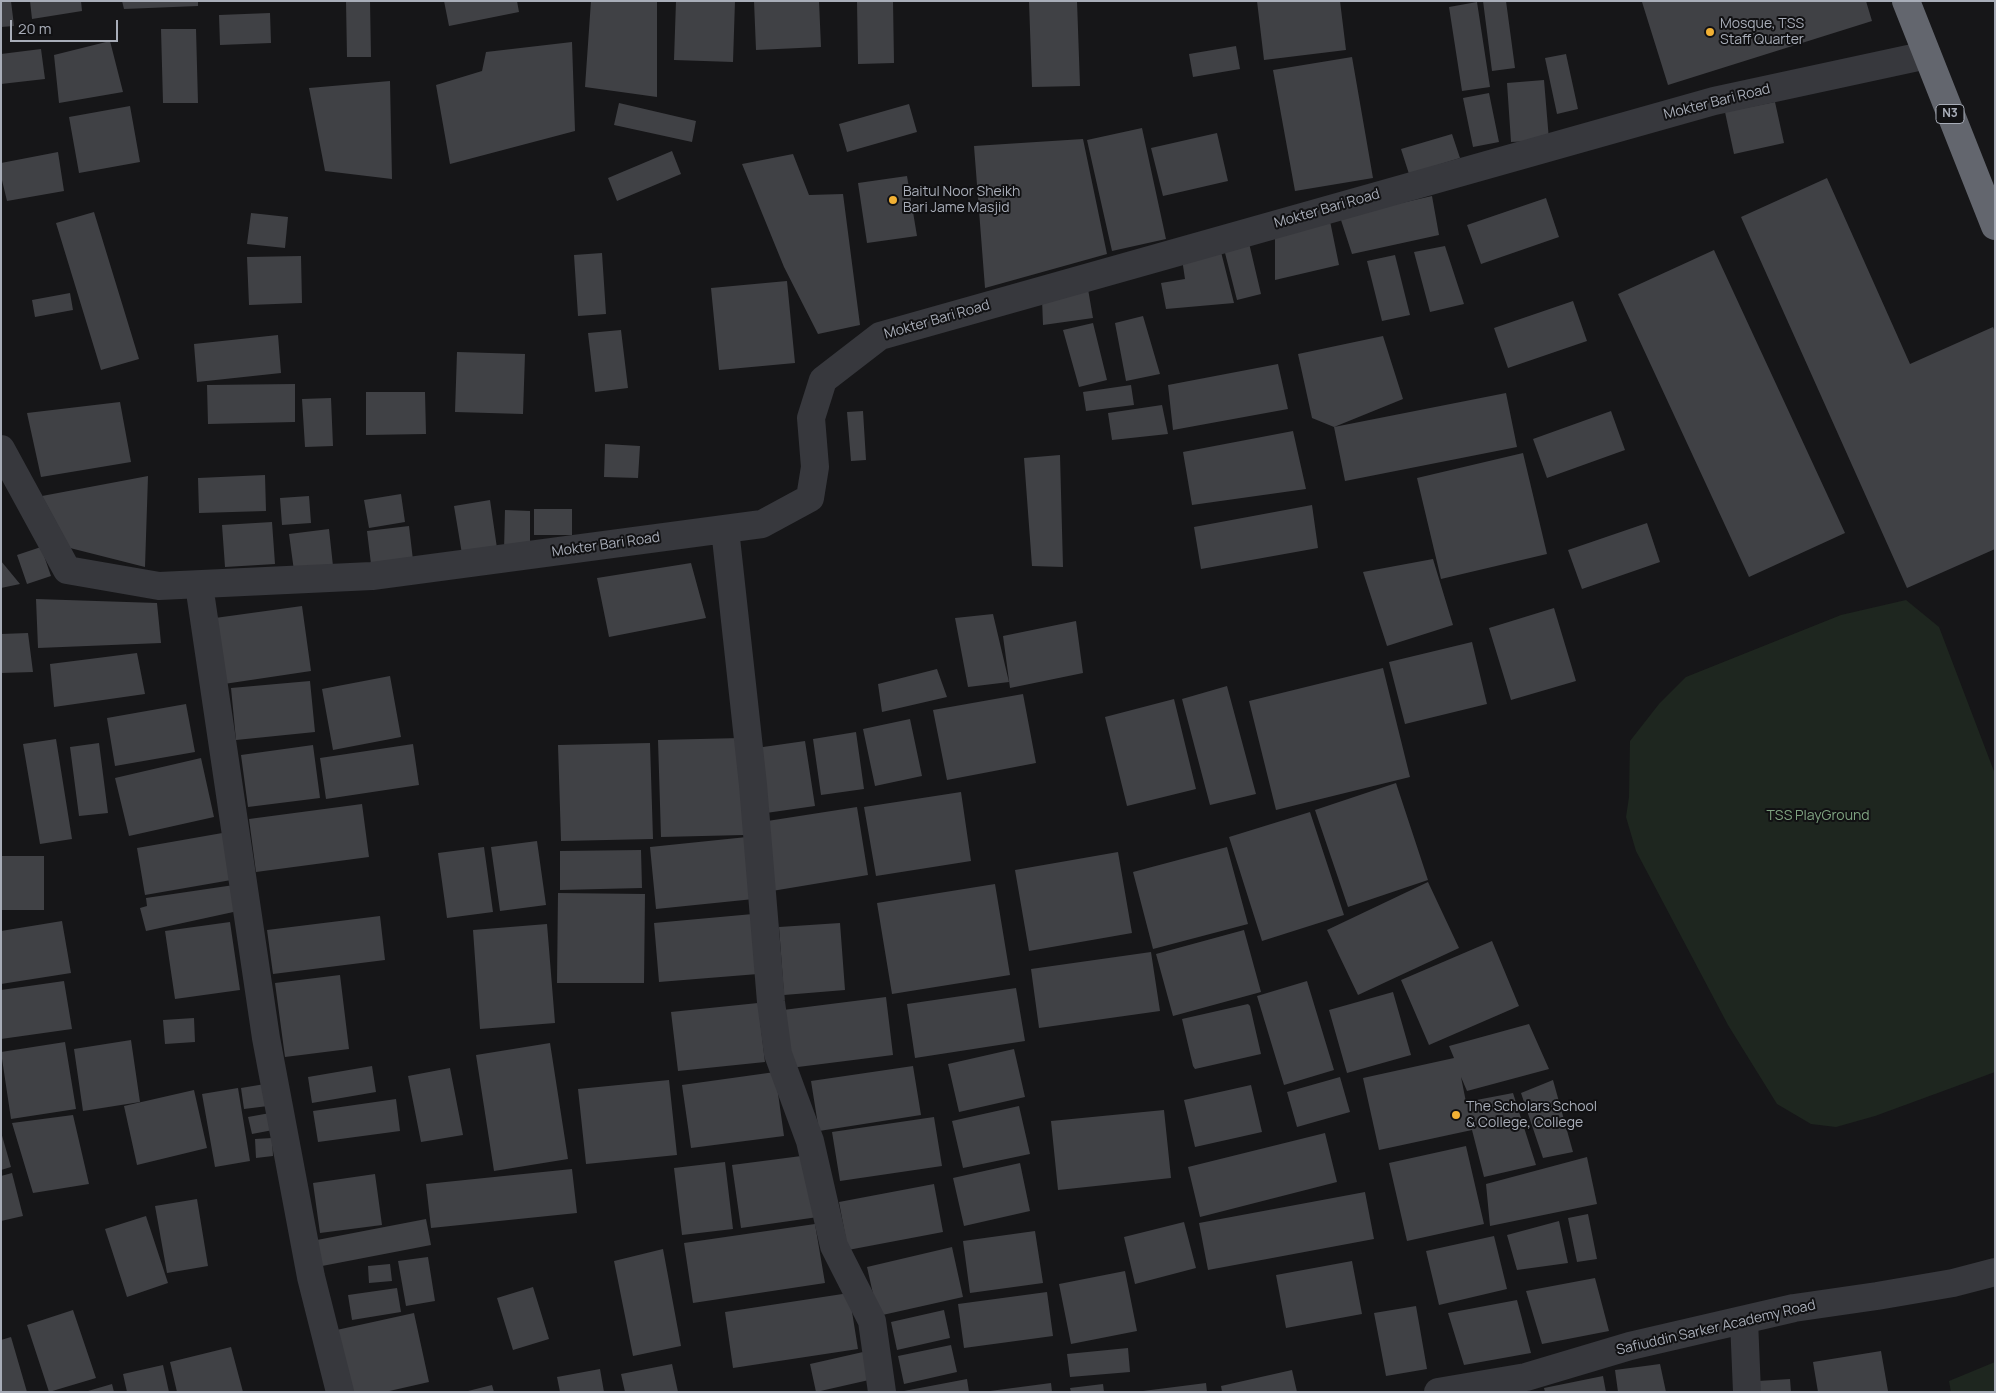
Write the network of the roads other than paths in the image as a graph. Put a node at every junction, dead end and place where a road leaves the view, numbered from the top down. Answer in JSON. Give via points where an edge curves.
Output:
{"nodes":[{"id":1,"x":1906,"y":1,"type":"edge"},
{"id":2,"x":1926,"y":55,"type":"junction"},
{"id":3,"x":1995,"y":226,"type":"edge"},
{"id":4,"x":1,"y":449,"type":"edge"},
{"id":5,"x":725,"y":529,"type":"junction"},
{"id":6,"x":199,"y":585,"type":"junction"},
{"id":7,"x":1995,"y":1272,"type":"edge"},
{"id":8,"x":1744,"y":1320,"type":"junction"},
{"id":9,"x":340,"y":1392,"type":"edge"},
{"id":10,"x":882,"y":1392,"type":"edge"},
{"id":11,"x":1438,"y":1392,"type":"edge"},
{"id":12,"x":1747,"y":1392,"type":"edge"}],
"edges":[{"from":1,"to":2,"type":"highway","number":"N3"},
{"from":2,"to":3,"type":"highway","number":"N3"},
{"from":2,"to":5,"type":"street","name":"Mokter Bari Road","via":[[1714,101],[880,336],[823,380],[812,418],[815,468],[810,498],[762,524]]},
{"from":4,"to":6,"type":"street","name":"Mokter Bari Road","via":[[67,570],[159,586]]},
{"from":5,"to":6,"type":"street","name":"Mokter Bari Road","via":[[372,576]]},
{"from":5,"to":10,"type":"street","via":[[778,1054],[810,1141],[834,1246],[872,1321]]},
{"from":6,"to":9,"type":"street","via":[[266,1038],[311,1277]]},
{"from":7,"to":8,"type":"street","name":"Safiuddin Sarker Academy Road","via":[[1953,1283],[1794,1308]]},
{"from":8,"to":11,"type":"street","name":"Safiuddin Sarker Academy Road","via":[[1630,1346],[1526,1377]]},
{"from":8,"to":12,"type":"street"}]}
